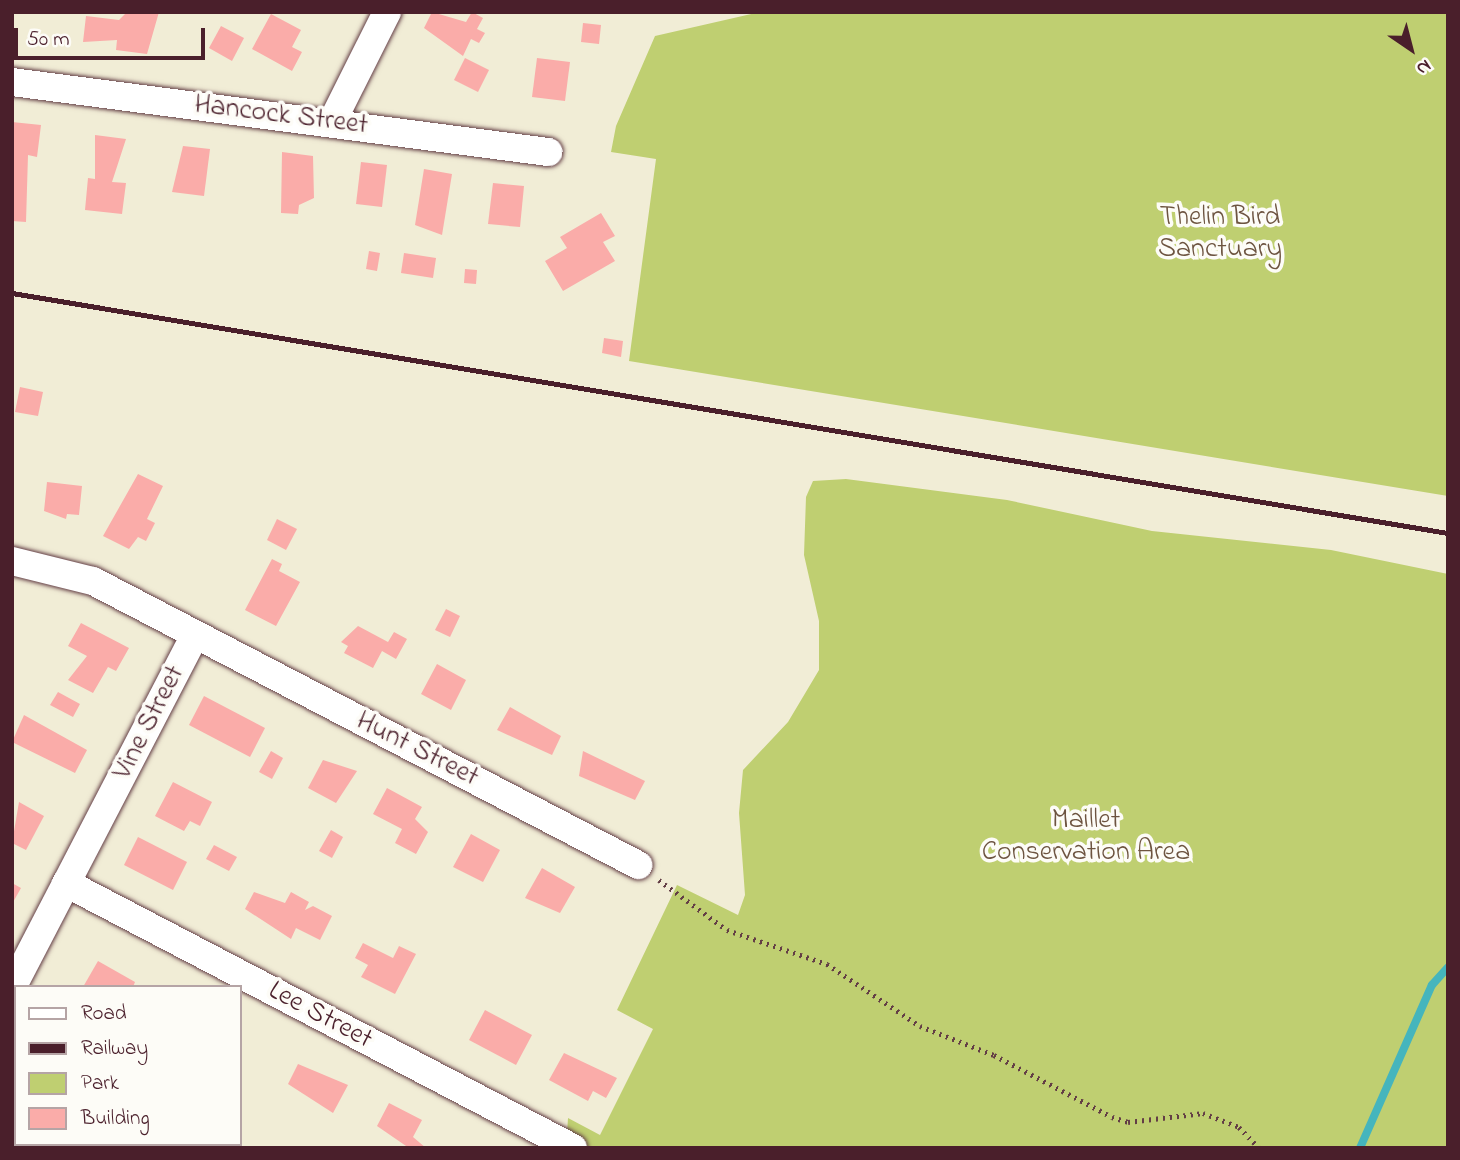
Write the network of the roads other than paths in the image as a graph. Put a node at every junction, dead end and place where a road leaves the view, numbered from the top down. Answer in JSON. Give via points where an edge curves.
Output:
{"nodes":[{"id":1,"x":387,"y":12,"type":"edge"},
{"id":2,"x":12,"y":82,"type":"edge"},
{"id":3,"x":332,"y":122,"type":"junction"},
{"id":4,"x":548,"y":152,"type":"dead end"},
{"id":5,"x":12,"y":561,"type":"edge"},
{"id":6,"x":195,"y":635,"type":"junction"},
{"id":7,"x":638,"y":865,"type":"road end"},
{"id":8,"x":66,"y":883,"type":"junction"},
{"id":9,"x":12,"y":988,"type":"edge"},
{"id":10,"x":573,"y":1148,"type":"edge"}],
"edges":[{"from":1,"to":3,"type":"street"},
{"from":2,"to":3,"type":"street","name":"Hancock Street"},
{"from":3,"to":4,"type":"street","name":"Hancock Street"},
{"from":5,"to":6,"type":"street","name":"Vine Street","via":[[82,577]]},
{"from":6,"to":7,"type":"street","name":"Hunt Street"},
{"from":6,"to":8,"type":"street","name":"Vine Street"},
{"from":8,"to":9,"type":"street","name":"Vine Street"},
{"from":8,"to":10,"type":"street","name":"Lee Street"}]}
